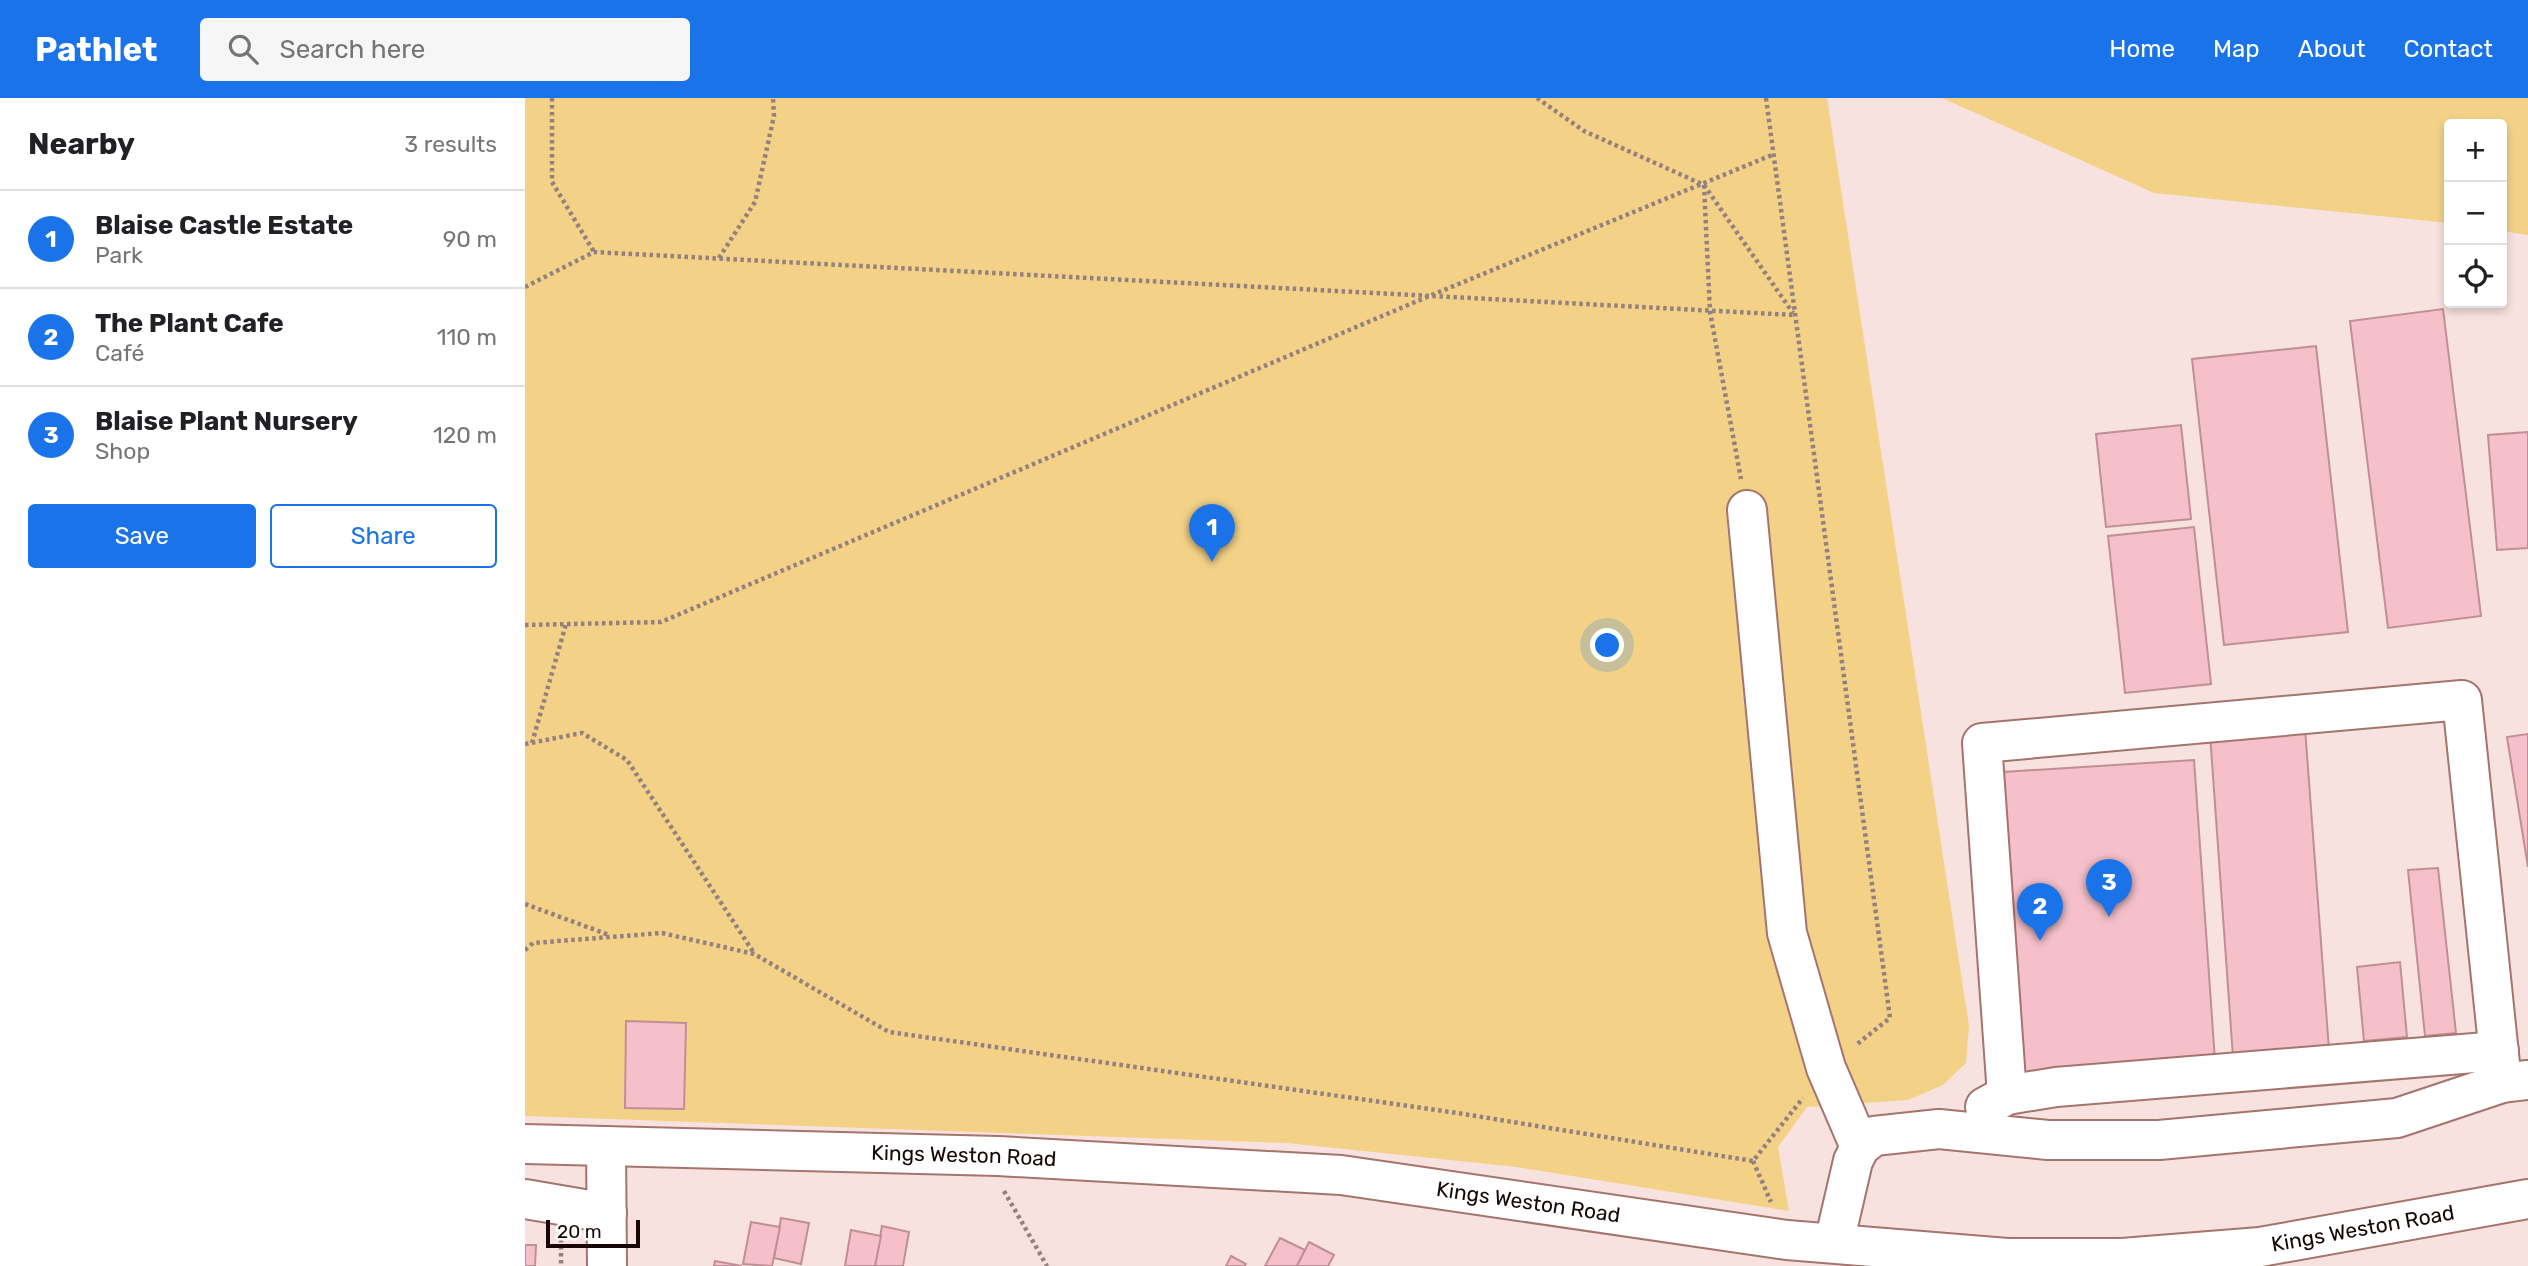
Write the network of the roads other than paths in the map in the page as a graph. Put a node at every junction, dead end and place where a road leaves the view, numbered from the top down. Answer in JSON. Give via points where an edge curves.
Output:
{"nodes":[{"id":1,"x":1747,"y":510,"type":"road end"},
{"id":2,"x":2510,"y":1071,"type":"edge"},
{"id":3,"x":2007,"y":1095,"type":"junction"},
{"id":4,"x":1939,"y":1129,"type":"junction"},
{"id":5,"x":525,"y":1144,"type":"edge"},
{"id":6,"x":606,"y":1146,"type":"junction"},
{"id":7,"x":1860,"y":1147,"type":"junction"},
{"id":8,"x":525,"y":1199,"type":"edge"},
{"id":9,"x":2528,"y":1199,"type":"edge"},
{"id":10,"x":607,"y":1213,"type":"junction"},
{"id":11,"x":1834,"y":1243,"type":"junction"},
{"id":12,"x":607,"y":1266,"type":"edge"}],
"edges":[{"from":1,"to":7,"type":"main road","via":[[1787,933],[1826,1068]]},
{"from":2,"to":3,"type":"main road","via":[[2056,1087]]},
{"from":2,"to":3,"type":"main road","via":[[2462,700],[1982,743]]},
{"from":2,"to":4,"type":"main road","via":[[2397,1118],[2159,1140],[2048,1140]]},
{"from":3,"to":4,"type":"main road"},
{"from":4,"to":7,"type":"main road","via":[[1874,1136]]},
{"from":5,"to":6,"type":"main road","name":"Kings Weston Road"},
{"from":6,"to":10,"type":"main road"},
{"from":6,"to":11,"type":"main road","name":"Kings Weston Road","via":[[999,1156],[1341,1175]]},
{"from":7,"to":11,"type":"main road"},
{"from":8,"to":10,"type":"main road"},
{"from":9,"to":11,"type":"main road","name":"Kings Weston Road","via":[[2260,1247],[2122,1258],[2007,1258]]},
{"from":10,"to":12,"type":"main road"}]}
